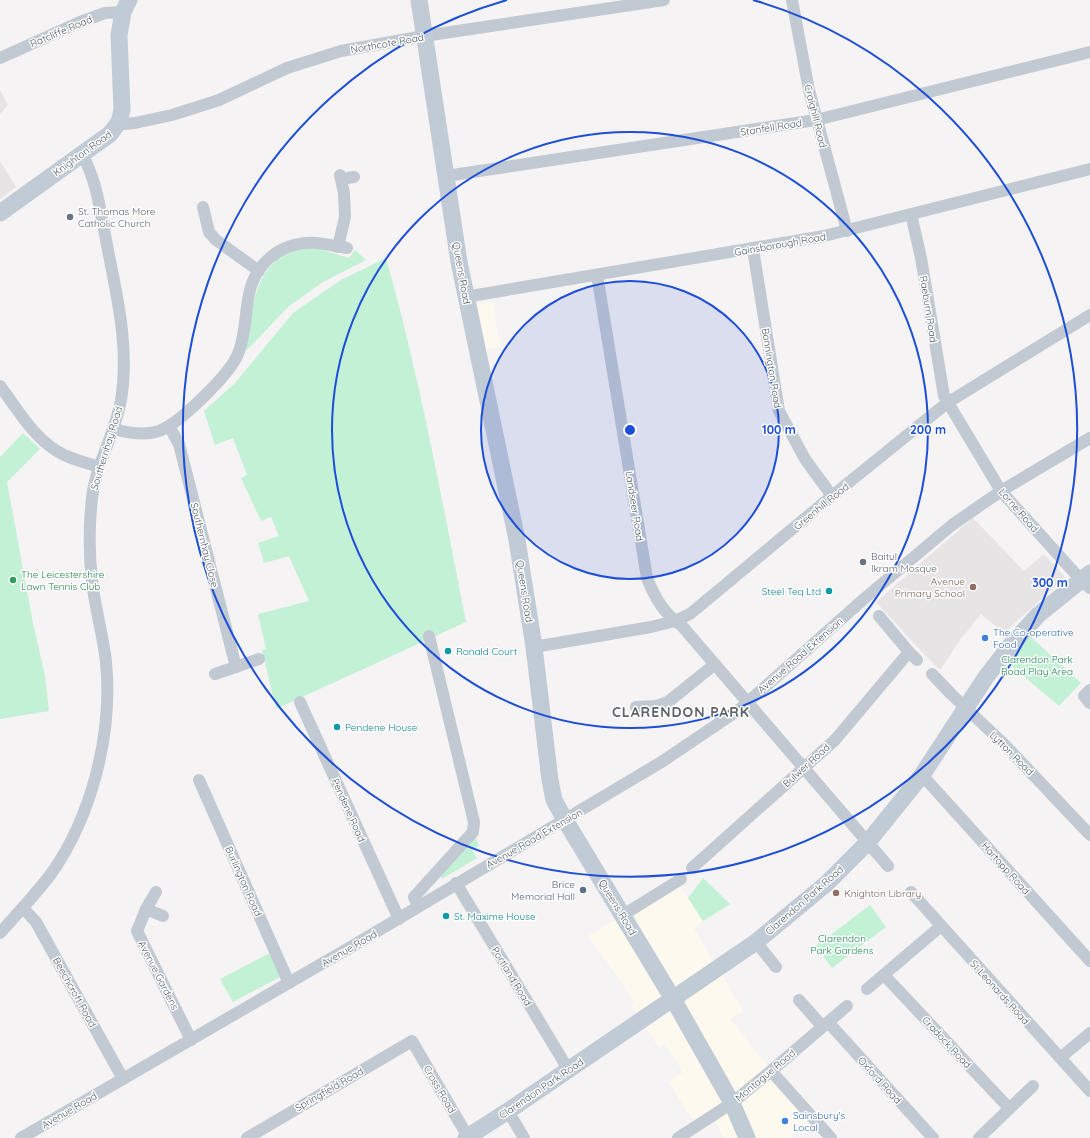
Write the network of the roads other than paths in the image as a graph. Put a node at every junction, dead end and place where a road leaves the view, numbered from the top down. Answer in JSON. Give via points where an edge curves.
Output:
{"nodes":[{"id":1,"x":419,"y":0,"type":"edge"},
{"id":2,"x":664,"y":0,"type":"edge"},
{"id":3,"x":792,"y":0,"type":"edge"},
{"id":4,"x":126,"y":6,"type":"edge"},
{"id":5,"x":424,"y":36,"type":"junction"},
{"id":6,"x":1090,"y":52,"type":"edge"},
{"id":7,"x":0,"y":58,"type":"edge"},
{"id":8,"x":816,"y":120,"type":"junction"},
{"id":9,"x":120,"y":122,"type":"junction"},
{"id":10,"x":82,"y":154,"type":"junction"},
{"id":11,"x":1090,"y":169,"type":"edge"},
{"id":12,"x":446,"y":176,"type":"junction"},
{"id":13,"x":354,"y":177,"type":"dead end"},
{"id":14,"x":203,"y":207,"type":"dead end"},
{"id":15,"x":0,"y":213,"type":"edge"},
{"id":16,"x":911,"y":214,"type":"junction"},
{"id":17,"x":847,"y":231,"type":"junction"},
{"id":18,"x":753,"y":249,"type":"junction"},
{"id":19,"x":259,"y":271,"type":"junction"},
{"id":20,"x":597,"y":275,"type":"junction"},
{"id":21,"x":465,"y":297,"type":"junction"},
{"id":22,"x":1090,"y":315,"type":"edge"},
{"id":23,"x":0,"y":386,"type":"edge"},
{"id":24,"x":947,"y":403,"type":"junction"},
{"id":25,"x":169,"y":426,"type":"junction"},
{"id":26,"x":114,"y":429,"type":"junction"},
{"id":27,"x":1090,"y":438,"type":"edge"},
{"id":28,"x":99,"y":467,"type":"junction"},
{"id":29,"x":1001,"y":492,"type":"junction"},
{"id":30,"x":832,"y":496,"type":"junction"},
{"id":31,"x":1087,"y":580,"type":"edge"},
{"id":32,"x":879,"y":616,"type":"dead end"},
{"id":33,"x":675,"y":621,"type":"junction"},
{"id":34,"x":429,"y":636,"type":"dead end"},
{"id":35,"x":534,"y":647,"type":"junction"},
{"id":36,"x":259,"y":659,"type":"dead end"},
{"id":37,"x":715,"y":664,"type":"junction"},
{"id":38,"x":236,"y":667,"type":"junction"},
{"id":39,"x":216,"y":674,"type":"dead end"},
{"id":40,"x":932,"y":674,"type":"dead end"},
{"id":41,"x":1090,"y":690,"type":"edge"},
{"id":42,"x":300,"y":702,"type":"dead end"},
{"id":43,"x":747,"y":702,"type":"junction"},
{"id":44,"x":1090,"y":703,"type":"edge"},
{"id":45,"x":636,"y":707,"type":"dead end"},
{"id":46,"x":966,"y":708,"type":"junction"},
{"id":47,"x":804,"y":767,"type":"junction"},
{"id":48,"x":922,"y":775,"type":"junction"},
{"id":49,"x":199,"y":780,"type":"dead end"},
{"id":50,"x":565,"y":820,"type":"junction"},
{"id":51,"x":1090,"y":834,"type":"edge"},
{"id":52,"x":868,"y":842,"type":"junction"},
{"id":53,"x":888,"y":866,"type":"dead end"},
{"id":54,"x":692,"y":868,"type":"dead end"},
{"id":55,"x":681,"y":879,"type":"dead end"},
{"id":56,"x":456,"y":883,"type":"junction"},
{"id":57,"x":156,"y":892,"type":"dead end"},
{"id":58,"x":911,"y":892,"type":"dead end"},
{"id":59,"x":418,"y":906,"type":"junction"},
{"id":60,"x":23,"y":908,"type":"junction"},
{"id":61,"x":146,"y":909,"type":"junction"},
{"id":62,"x":623,"y":915,"type":"junction"},
{"id":63,"x":163,"y":916,"type":"dead end"},
{"id":64,"x":399,"y":919,"type":"junction"},
{"id":65,"x":941,"y":926,"type":"junction"},
{"id":66,"x":0,"y":933,"type":"edge"},
{"id":67,"x":756,"y":942,"type":"junction"},
{"id":68,"x":1090,"y":961,"type":"edge"},
{"id":69,"x":776,"y":967,"type":"dead end"},
{"id":70,"x":884,"y":975,"type":"junction"},
{"id":71,"x":289,"y":983,"type":"junction"},
{"id":72,"x":867,"y":989,"type":"dead end"},
{"id":73,"x":673,"y":999,"type":"junction"},
{"id":74,"x":798,"y":1000,"type":"dead end"},
{"id":75,"x":847,"y":1006,"type":"dead end"},
{"id":76,"x":825,"y":1024,"type":"junction"},
{"id":77,"x":1090,"y":1032,"type":"edge"},
{"id":78,"x":191,"y":1040,"type":"junction"},
{"id":79,"x":412,"y":1040,"type":"joint"},
{"id":80,"x":1060,"y":1058,"type":"junction"},
{"id":81,"x":568,"y":1069,"type":"junction"},
{"id":82,"x":771,"y":1072,"type":"junction"},
{"id":83,"x":123,"y":1079,"type":"junction"},
{"id":84,"x":1033,"y":1086,"type":"dead end"},
{"id":85,"x":1090,"y":1091,"type":"edge"},
{"id":86,"x":732,"y":1103,"type":"junction"},
{"id":87,"x":1009,"y":1108,"type":"junction"},
{"id":88,"x":508,"y":1111,"type":"junction"},
{"id":89,"x":467,"y":1137,"type":"edge"},
{"id":90,"x":21,"y":1138,"type":"edge"},
{"id":91,"x":247,"y":1138,"type":"edge"},
{"id":92,"x":524,"y":1138,"type":"edge"},
{"id":93,"x":678,"y":1138,"type":"edge"},
{"id":94,"x":747,"y":1138,"type":"edge"},
{"id":95,"x":831,"y":1138,"type":"edge"},
{"id":96,"x":933,"y":1138,"type":"edge"},
{"id":97,"x":979,"y":1138,"type":"edge"}],
"edges":[{"from":1,"to":5,"type":"street","name":"Queens Road"},
{"from":2,"to":5,"type":"street","name":"Northcote Road"},
{"from":3,"to":8,"type":"street","name":"Craighill Road"},
{"from":4,"to":7,"type":"street","name":"Ratcliffe Road","via":[[80,22]]},
{"from":4,"to":9,"type":"street","name":"Knighton Road","via":[[120,24]]},
{"from":5,"to":9,"type":"street","name":"Northcote Road","via":[[340,51],[287,68],[219,100],[172,115],[135,123]]},
{"from":5,"to":12,"type":"street","name":"Queens Road"},
{"from":6,"to":8,"type":"street","name":"Stanfell Road"},
{"from":8,"to":12,"type":"street","name":"Stanfell Road"},
{"from":8,"to":17,"type":"street","name":"Craighill Road"},
{"from":9,"to":10,"type":"street","name":"Knighton Road","via":[[110,134]]},
{"from":10,"to":15,"type":"street","name":"Knighton Road"},
{"from":10,"to":26,"type":"street","name":"Southernhay Road","via":[[97,191],[123,330],[124,374]]},
{"from":11,"to":16,"type":"street","name":"Gainsborough Road"},
{"from":12,"to":21,"type":"street","name":"Queens Road"},
{"from":13,"to":19,"type":"street","via":[[341,177],[345,216],[342,248],[318,243],[296,245],[279,252]]},
{"from":14,"to":19,"type":"street","via":[[210,232],[216,240]]},
{"from":16,"to":17,"type":"street","name":"Gainsborough Road"},
{"from":16,"to":24,"type":"street","name":"Raeburn Road","via":[[921,258],[942,389]]},
{"from":17,"to":18,"type":"street","name":"Gainsborough Road"},
{"from":18,"to":20,"type":"street","name":"Gainsborough Road"},
{"from":18,"to":30,"type":"street","name":"Bonnington Road","via":[[779,411],[805,459]]},
{"from":19,"to":25,"type":"street","via":[[250,288],[242,342],[234,361],[217,384]]},
{"from":20,"to":21,"type":"street","name":"Gainsborough Road"},
{"from":20,"to":33,"type":"street","name":"Landseer Road","via":[[647,578],[658,601]]},
{"from":21,"to":35,"type":"street","name":"Queens Road","via":[[517,540]]},
{"from":22,"to":24,"type":"street","name":"Greenhill Road"},
{"from":23,"to":28,"type":"street","via":[[42,440],[64,455]]},
{"from":24,"to":29,"type":"street","name":"Lorne Road"},
{"from":24,"to":30,"type":"street","name":"Greenhill Road"},
{"from":25,"to":26,"type":"street","via":[[144,433]]},
{"from":25,"to":38,"type":"street","name":"Southernhay Close","via":[[179,444]]},
{"from":26,"to":28,"type":"street","name":"Southernhay Road"},
{"from":27,"to":29,"type":"street","name":"Avenue Road Extension"},
{"from":28,"to":60,"type":"street","name":"Southernhay Road","via":[[92,499],[90,549],[92,581],[106,664],[106,709],[101,750],[93,786],[72,838],[51,873]]},
{"from":29,"to":31,"type":"street","name":"Lorne Road"},
{"from":29,"to":43,"type":"street","name":"Avenue Road Extension","via":[[952,525]]},
{"from":30,"to":33,"type":"street","name":"Greenhill Road","via":[[690,614]]},
{"from":31,"to":46,"type":"street","name":"Clarendon Park Road","via":[[1038,615],[986,677]]},
{"from":32,"to":47,"type":"street","name":"Bulwer Road","via":[[913,656],[835,740]]},
{"from":33,"to":35,"type":"street","name":"Greenhill Road"},
{"from":33,"to":37,"type":"street","name":"Landseer Road"},
{"from":34,"to":59,"type":"street","via":[[474,822],[473,832],[414,897]]},
{"from":35,"to":50,"type":"street","name":"Queens Road","via":[[550,780],[554,800]]},
{"from":36,"to":38,"type":"street"},
{"from":37,"to":43,"type":"street","name":"Landseer Road"},
{"from":37,"to":45,"type":"street","via":[[668,702],[656,706]]},
{"from":38,"to":39,"type":"street"},
{"from":40,"to":46,"type":"street","name":"Lytton Road"},
{"from":41,"to":44,"type":"street","via":[[1084,696]]},
{"from":42,"to":64,"type":"street","name":"Pendene Road"},
{"from":43,"to":47,"type":"street"},
{"from":43,"to":50,"type":"street","name":"Avenue Road Extension","via":[[663,761]]},
{"from":46,"to":48,"type":"street","name":"Clarendon Park Road"},
{"from":46,"to":51,"type":"street","name":"Lytton Road"},
{"from":47,"to":52,"type":"street"},
{"from":47,"to":54,"type":"street","name":"Bulwer Road"},
{"from":48,"to":52,"type":"street","name":"Clarendon Park Road"},
{"from":48,"to":68,"type":"street","name":"Hartopp Road"},
{"from":49,"to":71,"type":"street","name":"Burlington Road"},
{"from":50,"to":56,"type":"street","name":"Avenue Road Extension"},
{"from":50,"to":62,"type":"street","name":"Queens Road"},
{"from":52,"to":53,"type":"street"},
{"from":52,"to":67,"type":"street","name":"Clarendon Park Road","via":[[826,884]]},
{"from":55,"to":62,"type":"street"},
{"from":56,"to":59,"type":"street","name":"Avenue Road Extension"},
{"from":56,"to":81,"type":"street","name":"Portland Road"},
{"from":57,"to":61,"type":"street","name":"Avenue Gardens"},
{"from":58,"to":65,"type":"street","name":"St Leonards Road"},
{"from":59,"to":64,"type":"street","name":"Avenue Road"},
{"from":60,"to":66,"type":"street","name":"Southernhay Road"},
{"from":60,"to":83,"type":"street","name":"Beechcroft Road","via":[[36,922]]},
{"from":61,"to":63,"type":"street"},
{"from":61,"to":78,"type":"street","name":"Avenue Gardens","via":[[137,931]]},
{"from":62,"to":73,"type":"street","name":"Queens Road"},
{"from":64,"to":71,"type":"street","name":"Avenue Road"},
{"from":65,"to":70,"type":"street"},
{"from":65,"to":80,"type":"street","name":"St Leonards Road"},
{"from":67,"to":69,"type":"street"},
{"from":67,"to":73,"type":"street","name":"Clarendon Park Road"},
{"from":70,"to":72,"type":"street"},
{"from":70,"to":87,"type":"street","name":"Cradock Road"},
{"from":71,"to":78,"type":"street","name":"Avenue Road"},
{"from":73,"to":81,"type":"street","name":"Clarendon Park Road"},
{"from":73,"to":86,"type":"street","name":"Queens Road"},
{"from":74,"to":76,"type":"street","name":"Oxford Road"},
{"from":75,"to":76,"type":"street","name":"Montague Road"},
{"from":76,"to":82,"type":"street","name":"Montague Road"},
{"from":76,"to":96,"type":"street","name":"Oxford Road"},
{"from":77,"to":80,"type":"street"},
{"from":78,"to":83,"type":"street","name":"Avenue Road"},
{"from":79,"to":89,"type":"street","name":"Cross Road"},
{"from":79,"to":91,"type":"street","name":"Springfield Road"},
{"from":80,"to":85,"type":"street","name":"St Leonards Road"},
{"from":81,"to":88,"type":"street","name":"Clarendon Park Road"},
{"from":82,"to":86,"type":"street","name":"Montague Road"},
{"from":82,"to":95,"type":"street"},
{"from":83,"to":90,"type":"street","name":"Avenue Road"},
{"from":84,"to":87,"type":"street"},
{"from":86,"to":93,"type":"street","name":"Montague Road"},
{"from":86,"to":94,"type":"street","name":"Queens Road"},
{"from":87,"to":97,"type":"street"},
{"from":88,"to":89,"type":"street","name":"Clarendon Park Road"},
{"from":88,"to":92,"type":"street"}]}
